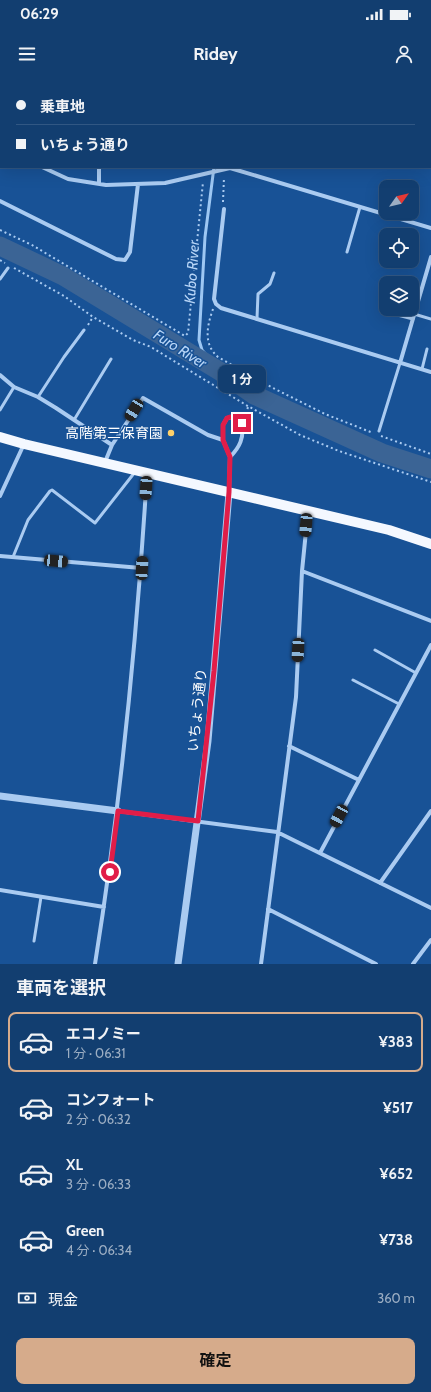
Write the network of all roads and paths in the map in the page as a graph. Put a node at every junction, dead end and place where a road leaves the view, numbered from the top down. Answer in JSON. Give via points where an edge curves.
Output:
{"nodes":[{"id":1,"x":44,"y":168,"type":"edge"},
{"id":2,"x":99,"y":168,"type":"edge"},
{"id":3,"x":230,"y":168,"type":"edge"},
{"id":4,"x":224,"y":176,"type":"dead end"},
{"id":5,"x":203,"y":182,"type":"dead end"},
{"id":6,"x":99,"y":184,"type":"junction"},
{"id":7,"x":138,"y":184,"type":"junction"},
{"id":8,"x":0,"y":201,"type":"edge"},
{"id":9,"x":360,"y":207,"type":"junction"},
{"id":10,"x":224,"y":209,"type":"joint"},
{"id":11,"x":431,"y":228,"type":"edge"},
{"id":12,"x":0,"y":230,"type":"edge"},
{"id":13,"x":347,"y":252,"type":"dead end"},
{"id":14,"x":431,"y":257,"type":"edge"},
{"id":15,"x":0,"y":260,"type":"edge"},
{"id":16,"x":8,"y":268,"type":"dead end"},
{"id":17,"x":274,"y":273,"type":"dead end"},
{"id":18,"x":0,"y":279,"type":"edge"},
{"id":19,"x":419,"y":297,"type":"edge"},
{"id":20,"x":216,"y":304,"type":"junction"},
{"id":21,"x":419,"y":315,"type":"edge"},
{"id":22,"x":399,"y":316,"type":"edge"},
{"id":23,"x":413,"y":316,"type":"edge"},
{"id":24,"x":257,"y":318,"type":"junction"},
{"id":25,"x":431,"y":319,"type":"edge"},
{"id":26,"x":412,"y":320,"type":"junction"},
{"id":27,"x":84,"y":330,"type":"dead end"},
{"id":28,"x":427,"y":349,"type":"dead end"},
{"id":29,"x":111,"y":359,"type":"dead end"},
{"id":30,"x":400,"y":363,"type":"junction"},
{"id":31,"x":422,"y":369,"type":"junction"},
{"id":32,"x":431,"y":372,"type":"edge"},
{"id":33,"x":0,"y":375,"type":"edge"},
{"id":34,"x":14,"y":387,"type":"junction"},
{"id":35,"x":38,"y":397,"type":"junction"},
{"id":36,"x":0,"y":410,"type":"edge"},
{"id":37,"x":74,"y":420,"type":"junction"},
{"id":38,"x":379,"y":431,"type":"dead end"},
{"id":39,"x":0,"y":437,"type":"edge"},
{"id":40,"x":223,"y":440,"type":"junction"},
{"id":41,"x":24,"y":444,"type":"junction"},
{"id":42,"x":112,"y":445,"type":"junction"},
{"id":43,"x":431,"y":454,"type":"edge"},
{"id":44,"x":230,"y":457,"type":"junction"},
{"id":45,"x":105,"y":463,"type":"junction"},
{"id":46,"x":137,"y":470,"type":"junction"},
{"id":47,"x":147,"y":473,"type":"junction"},
{"id":48,"x":431,"y":482,"type":"edge"},
{"id":49,"x":229,"y":492,"type":"junction"},
{"id":50,"x":0,"y":496,"type":"edge"},
{"id":51,"x":308,"y":510,"type":"junction"},
{"id":52,"x":431,"y":544,"type":"edge"},
{"id":53,"x":0,"y":556,"type":"edge"},
{"id":54,"x":13,"y":557,"type":"junction"},
{"id":55,"x":142,"y":568,"type":"junction"},
{"id":56,"x":302,"y":571,"type":"junction"},
{"id":57,"x":431,"y":620,"type":"edge"},
{"id":58,"x":431,"y":645,"type":"edge"},
{"id":59,"x":375,"y":650,"type":"dead end"},
{"id":60,"x":416,"y":673,"type":"junction"},
{"id":61,"x":353,"y":680,"type":"dead end"},
{"id":62,"x":399,"y":704,"type":"junction"},
{"id":63,"x":289,"y":746,"type":"junction"},
{"id":64,"x":359,"y":780,"type":"junction"},
{"id":65,"x":0,"y":796,"type":"edge"},
{"id":66,"x":118,"y":811,"type":"junction"},
{"id":67,"x":431,"y":812,"type":"edge"},
{"id":68,"x":198,"y":821,"type":"junction"},
{"id":69,"x":277,"y":832,"type":"junction"},
{"id":70,"x":320,"y":853,"type":"junction"},
{"id":71,"x":380,"y":883,"type":"junction"},
{"id":72,"x":0,"y":890,"type":"edge"},
{"id":73,"x":41,"y":897,"type":"junction"},
{"id":74,"x":104,"y":907,"type":"junction"},
{"id":75,"x":431,"y":908,"type":"edge"},
{"id":76,"x":268,"y":909,"type":"junction"},
{"id":77,"x":431,"y":940,"type":"edge"},
{"id":78,"x":34,"y":942,"type":"dead end"},
{"id":79,"x":95,"y":964,"type":"edge"},
{"id":80,"x":178,"y":964,"type":"edge"},
{"id":81,"x":260,"y":964,"type":"edge"},
{"id":82,"x":376,"y":964,"type":"edge"},
{"id":83,"x":413,"y":964,"type":"edge"}],
"edges":[{"from":1,"to":6,"type":"street","via":[[68,179]]},
{"from":2,"to":6,"type":"street"},
{"from":3,"to":7,"type":"street","via":[[182,180]]},
{"from":3,"to":9,"type":"street"},
{"from":4,"to":10,"type":"path"},
{"from":5,"to":12,"type":"path","via":[[188,333],[185,336],[38,249]]},
{"from":6,"to":7,"type":"street"},
{"from":7,"to":8,"type":"street","via":[[130,252],[125,260],[116,259]]},
{"from":9,"to":11,"type":"street"},
{"from":9,"to":13,"type":"lane"},
{"from":10,"to":20,"type":"street","via":[[214,299]]},
{"from":14,"to":19,"type":"street"},
{"from":15,"to":48,"type":"path","via":[[64,296],[93,317],[162,353],[300,435]]},
{"from":16,"to":18,"type":"lane"},
{"from":17,"to":24,"type":"lane","via":[[270,284],[258,294]]},
{"from":20,"to":24,"type":"street","via":[[221,308]]},
{"from":20,"to":43,"type":"path","via":[[212,311],[207,338],[212,351],[218,357],[325,414]]},
{"from":21,"to":25,"type":"lane"},
{"from":22,"to":26,"type":"lane"},
{"from":23,"to":26,"type":"street"},
{"from":24,"to":30,"type":"street"},
{"from":26,"to":30,"type":"street"},
{"from":27,"to":35,"type":"lane"},
{"from":28,"to":31,"type":"lane"},
{"from":29,"to":37,"type":"lane"},
{"from":30,"to":31,"type":"street"},
{"from":30,"to":38,"type":"lane"},
{"from":31,"to":32,"type":"street"},
{"from":33,"to":34,"type":"street"},
{"from":34,"to":35,"type":"street"},
{"from":34,"to":36,"type":"lane"},
{"from":35,"to":37,"type":"street"},
{"from":37,"to":42,"type":"street"},
{"from":39,"to":41,"type":"main road"},
{"from":40,"to":42,"type":"street","via":[[208,435],[143,398]]},
{"from":40,"to":44,"type":"street","name":"いちょう通り"},
{"from":40,"to":44,"type":"street","name":"いちょう通り","via":[[223,425],[227,418],[239,419],[243,428],[241,443]]},
{"from":41,"to":45,"type":"main road"},
{"from":41,"to":50,"type":"street"},
{"from":42,"to":45,"type":"street"},
{"from":44,"to":49,"type":"street","name":"いちょう通り"},
{"from":45,"to":46,"type":"main road"},
{"from":46,"to":47,"type":"main road"},
{"from":46,"to":54,"type":"lane","via":[[95,523],[50,491],[28,520]]},
{"from":47,"to":49,"type":"main road"},
{"from":47,"to":55,"type":"street"},
{"from":49,"to":51,"type":"main road"},
{"from":49,"to":68,"type":"street","name":"いちょう通り","via":[[215,665]]},
{"from":51,"to":52,"type":"main road","via":[[389,530]]},
{"from":51,"to":56,"type":"street"},
{"from":53,"to":54,"type":"street"},
{"from":54,"to":55,"type":"street"},
{"from":55,"to":66,"type":"street"},
{"from":56,"to":57,"type":"street"},
{"from":56,"to":63,"type":"street","via":[[296,697]]},
{"from":58,"to":60,"type":"street"},
{"from":59,"to":60,"type":"lane"},
{"from":60,"to":62,"type":"street"},
{"from":61,"to":62,"type":"lane"},
{"from":62,"to":64,"type":"street"},
{"from":63,"to":64,"type":"street"},
{"from":63,"to":69,"type":"street"},
{"from":64,"to":70,"type":"street"},
{"from":65,"to":66,"type":"street"},
{"from":66,"to":68,"type":"street"},
{"from":66,"to":74,"type":"street"},
{"from":67,"to":71,"type":"street"},
{"from":68,"to":69,"type":"street"},
{"from":68,"to":80,"type":"street","name":"いちょう通り"},
{"from":69,"to":70,"type":"street"},
{"from":69,"to":76,"type":"street"},
{"from":70,"to":71,"type":"street"},
{"from":71,"to":75,"type":"street"},
{"from":72,"to":73,"type":"street"},
{"from":73,"to":74,"type":"street"},
{"from":73,"to":78,"type":"lane"},
{"from":74,"to":79,"type":"street"},
{"from":76,"to":81,"type":"street"},
{"from":76,"to":82,"type":"street"},
{"from":77,"to":83,"type":"street"}]}
